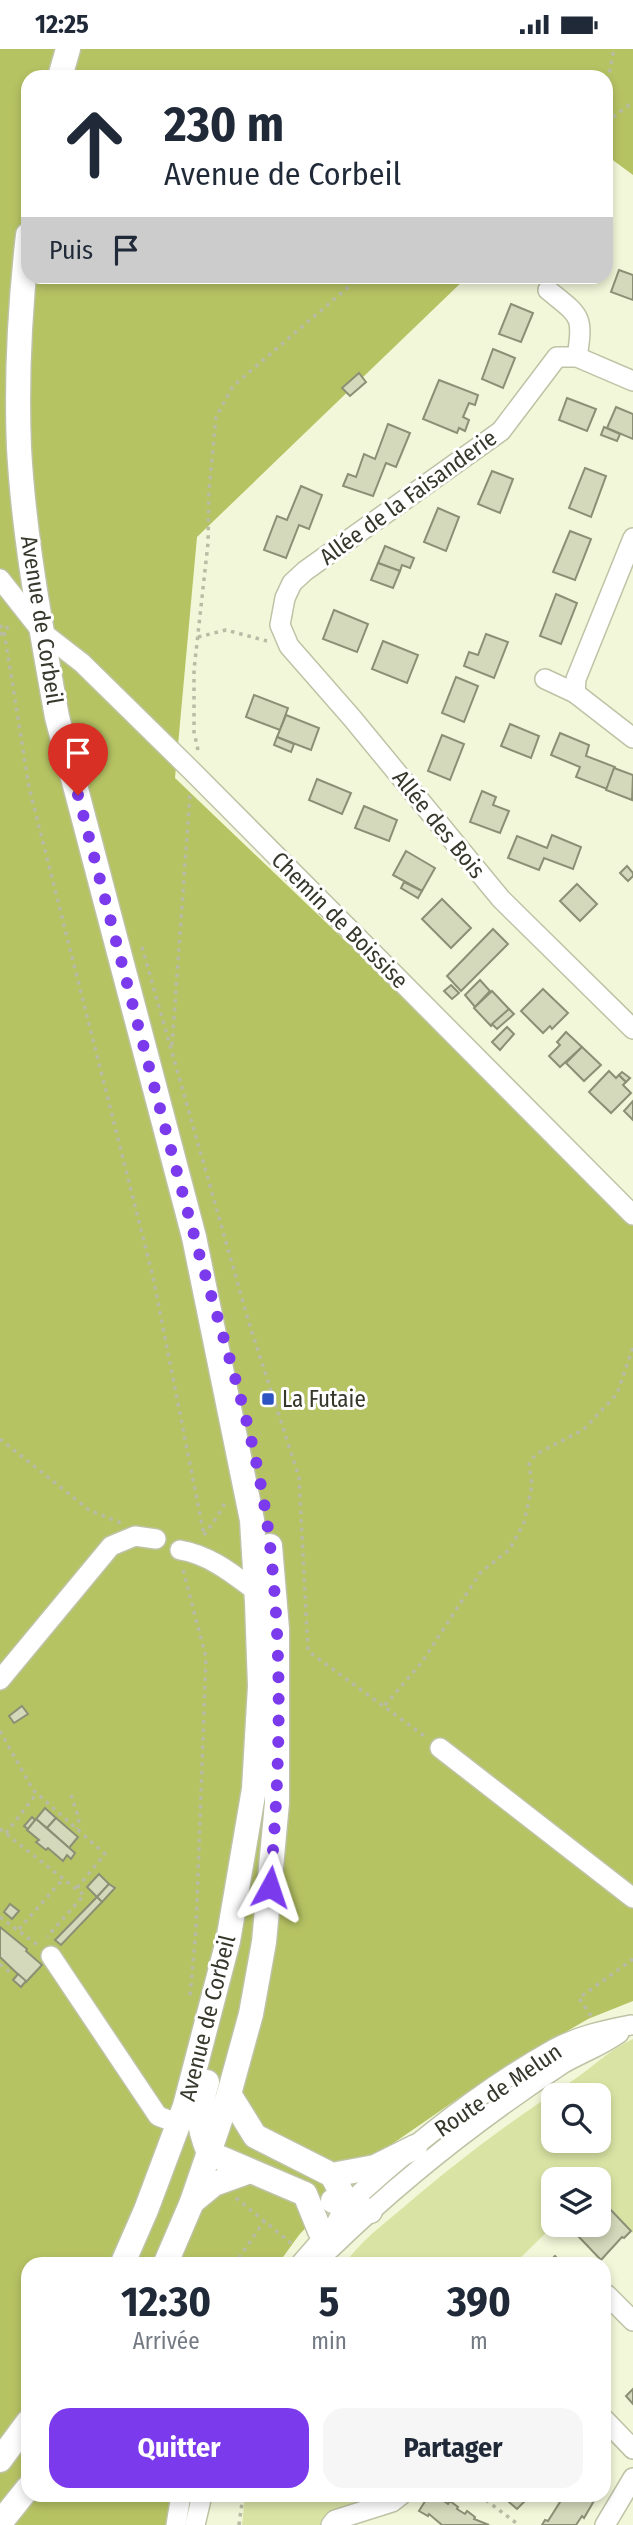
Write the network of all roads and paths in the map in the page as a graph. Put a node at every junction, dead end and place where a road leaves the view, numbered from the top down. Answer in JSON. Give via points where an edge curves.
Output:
{"nodes":[{"id":1,"x":68,"y":49,"type":"edge"},
{"id":2,"x":614,"y":49,"type":"edge"},
{"id":3,"x":62,"y":70,"type":"edge"},
{"id":4,"x":610,"y":70,"type":"edge"},
{"id":5,"x":633,"y":102,"type":"edge"},
{"id":6,"x":613,"y":117,"type":"edge"},
{"id":7,"x":23,"y":284,"type":"edge"},
{"id":8,"x":352,"y":284,"type":"edge"},
{"id":9,"x":548,"y":291,"type":"dead end"},
{"id":10,"x":577,"y":357,"type":"junction"},
{"id":11,"x":633,"y":381,"type":"edge"},
{"id":12,"x":633,"y":538,"type":"edge"},
{"id":13,"x":0,"y":579,"type":"edge"},
{"id":14,"x":285,"y":598,"type":"joint"},
{"id":15,"x":0,"y":625,"type":"edge"},
{"id":16,"x":42,"y":631,"type":"junction"},
{"id":17,"x":198,"y":637,"type":"junction"},
{"id":18,"x":289,"y":646,"type":"junction"},
{"id":19,"x":545,"y":679,"type":"dead end"},
{"id":20,"x":575,"y":692,"type":"junction"},
{"id":21,"x":633,"y":738,"type":"edge"},
{"id":22,"x":192,"y":771,"type":"junction"},
{"id":23,"x":141,"y":944,"type":"dead end"},
{"id":24,"x":633,"y":1029,"type":"edge"},
{"id":25,"x":171,"y":1051,"type":"junction"},
{"id":26,"x":633,"y":1215,"type":"edge"},
{"id":27,"x":194,"y":1237,"type":"junction"},
{"id":28,"x":633,"y":1347,"type":"edge"},
{"id":29,"x":0,"y":1439,"type":"edge"},
{"id":30,"x":243,"y":1472,"type":"junction"},
{"id":31,"x":125,"y":1524,"type":"dead end"},
{"id":32,"x":204,"y":1535,"type":"junction"},
{"id":33,"x":156,"y":1539,"type":"dead end"},
{"id":34,"x":180,"y":1550,"type":"junction"},
{"id":35,"x":257,"y":1592,"type":"junction"},
{"id":36,"x":0,"y":1680,"type":"edge"},
{"id":37,"x":385,"y":1705,"type":"junction"},
{"id":38,"x":0,"y":1731,"type":"edge"},
{"id":39,"x":440,"y":1748,"type":"joint"},
{"id":40,"x":37,"y":1793,"type":"junction"},
{"id":41,"x":71,"y":1795,"type":"dead end"},
{"id":42,"x":0,"y":1829,"type":"edge"},
{"id":43,"x":77,"y":1829,"type":"junction"},
{"id":44,"x":5,"y":1833,"type":"junction"},
{"id":45,"x":63,"y":1879,"type":"junction"},
{"id":46,"x":76,"y":1889,"type":"junction"},
{"id":47,"x":633,"y":1898,"type":"edge"},
{"id":48,"x":0,"y":1917,"type":"edge"},
{"id":49,"x":19,"y":1930,"type":"junction"},
{"id":50,"x":45,"y":1951,"type":"junction"},
{"id":51,"x":0,"y":1964,"type":"edge"},
{"id":52,"x":13,"y":1975,"type":"dead end"},
{"id":53,"x":189,"y":2007,"type":"dead end"},
{"id":54,"x":632,"y":2025,"type":"edge"},
{"id":55,"x":229,"y":2094,"type":"junction"},
{"id":56,"x":202,"y":2132,"type":"junction"},
{"id":57,"x":255,"y":2136,"type":"junction"},
{"id":58,"x":415,"y":2147,"type":"junction"},
{"id":59,"x":250,"y":2171,"type":"junction"},
{"id":60,"x":332,"y":2175,"type":"junction"},
{"id":61,"x":214,"y":2184,"type":"junction"},
{"id":62,"x":305,"y":2195,"type":"junction"},
{"id":63,"x":192,"y":2202,"type":"junction"},
{"id":64,"x":360,"y":2212,"type":"junction"},
{"id":65,"x":265,"y":2220,"type":"junction"},
{"id":66,"x":320,"y":2231,"type":"junction"},
{"id":67,"x":125,"y":2257,"type":"edge"},
{"id":68,"x":168,"y":2257,"type":"edge"},
{"id":69,"x":239,"y":2257,"type":"edge"},
{"id":70,"x":298,"y":2257,"type":"edge"},
{"id":71,"x":306,"y":2257,"type":"edge"},
{"id":72,"x":308,"y":2257,"type":"edge"},
{"id":73,"x":611,"y":2299,"type":"edge"},
{"id":74,"x":633,"y":2321,"type":"edge"},
{"id":75,"x":611,"y":2426,"type":"edge"},
{"id":76,"x":21,"y":2432,"type":"edge"},
{"id":77,"x":633,"y":2449,"type":"edge"},
{"id":78,"x":0,"y":2460,"type":"edge"},
{"id":79,"x":633,"y":2478,"type":"edge"},
{"id":80,"x":21,"y":2497,"type":"edge"},
{"id":81,"x":180,"y":2502,"type":"edge"},
{"id":82,"x":200,"y":2502,"type":"edge"},
{"id":83,"x":242,"y":2502,"type":"edge"},
{"id":84,"x":392,"y":2502,"type":"edge"},
{"id":85,"x":488,"y":2502,"type":"edge"},
{"id":86,"x":0,"y":2523,"type":"edge"},
{"id":87,"x":176,"y":2525,"type":"edge"},
{"id":88,"x":195,"y":2525,"type":"edge"},
{"id":89,"x":239,"y":2525,"type":"edge"},
{"id":90,"x":331,"y":2525,"type":"edge"},
{"id":91,"x":519,"y":2525,"type":"edge"},
{"id":92,"x":605,"y":2525,"type":"edge"}],
"edges":[{"from":1,"to":3,"type":"main road"},
{"from":2,"to":4,"type":"path"},
{"from":5,"to":6,"type":"path"},
{"from":7,"to":16,"type":"main road","name":"Avenue de Corbeil","via":[[19,424],[23,497]]},
{"from":8,"to":17,"type":"path","via":[[233,386],[216,417]]},
{"from":9,"to":10,"type":"street","via":[[576,313],[582,329]]},
{"from":10,"to":11,"type":"street"},
{"from":10,"to":14,"type":"street","name":"Allée de la Faisanderie","via":[[556,358],[501,431],[306,571],[292,583]]},
{"from":12,"to":20,"type":"street","via":[[576,679]]},
{"from":13,"to":16,"type":"street","name":"Chemin de Boissise"},
{"from":14,"to":18,"type":"street","name":"Allée des Bois","via":[[280,625]]},
{"from":15,"to":32,"type":"path","via":[[29,787],[153,1277]]},
{"from":16,"to":22,"type":"street","name":"Chemin de Boissise","via":[[82,663]]},
{"from":16,"to":27,"type":"main road","name":"Avenue de Corbeil","via":[[57,717]]},
{"from":17,"to":18,"type":"path","via":[[226,630]]},
{"from":17,"to":22,"type":"path","via":[[194,732],[199,753]]},
{"from":18,"to":24,"type":"street","name":"Allée des Bois","via":[[501,899]]},
{"from":19,"to":20,"type":"street"},
{"from":20,"to":21,"type":"street"},
{"from":22,"to":25,"type":"path"},
{"from":22,"to":26,"type":"street","name":"Chemin de Boissise"},
{"from":23,"to":25,"type":"path"},
{"from":25,"to":37,"type":"path","via":[[299,1478],[308,1651]]},
{"from":27,"to":30,"type":"main road","name":"Avenue de Corbeil"},
{"from":27,"to":55,"type":"main road","via":[[237,1380],[262,1488],[277,1629],[278,1803],[264,1943]]},
{"from":28,"to":37,"type":"path","via":[[617,1394],[583,1430],[536,1454],[529,1464],[532,1485],[524,1523],[509,1550],[480,1573],[422,1662]]},
{"from":29,"to":31,"type":"path","via":[[89,1510]]},
{"from":30,"to":32,"type":"path"},
{"from":30,"to":35,"type":"main road","name":"Avenue de Corbeil"},
{"from":32,"to":34,"type":"path"},
{"from":33,"to":36,"type":"street","via":[[135,1536],[111,1546]]},
{"from":34,"to":35,"type":"street","via":[[211,1560]]},
{"from":34,"to":53,"type":"path","via":[[206,1657]]},
{"from":35,"to":56,"type":"main road","name":"Avenue de Corbeil","via":[[260,1686],[254,1789]]},
{"from":37,"to":39,"type":"path"},
{"from":38,"to":40,"type":"path"},
{"from":39,"to":47,"type":"street"},
{"from":40,"to":43,"type":"path"},
{"from":40,"to":44,"type":"path"},
{"from":41,"to":43,"type":"path","via":[[79,1819]]},
{"from":42,"to":44,"type":"path"},
{"from":43,"to":46,"type":"path","via":[[106,1854]]},
{"from":44,"to":45,"type":"path"},
{"from":45,"to":46,"type":"path"},
{"from":45,"to":49,"type":"path"},
{"from":46,"to":50,"type":"path","via":[[84,1895]]},
{"from":48,"to":49,"type":"path"},
{"from":49,"to":50,"type":"path"},
{"from":50,"to":56,"type":"street","via":[[158,2116]]},
{"from":51,"to":52,"type":"path"},
{"from":54,"to":58,"type":"street","name":"Route de Melun","via":[[556,2048],[482,2095]]},
{"from":54,"to":64,"type":"street","name":"Route de Melun","via":[[565,2062]]},
{"from":55,"to":56,"type":"main road"},
{"from":55,"to":57,"type":"main road"},
{"from":56,"to":57,"type":"main road"},
{"from":56,"to":59,"type":"main road"},
{"from":56,"to":63,"type":"main road"},
{"from":56,"to":67,"type":"main road","name":"Avenue de Corbeil","via":[[169,2151]]},
{"from":57,"to":60,"type":"main road"},
{"from":58,"to":60,"type":"main road","via":[[375,2167]]},
{"from":58,"to":64,"type":"street","name":"Route de Melun"},
{"from":59,"to":61,"type":"main road"},
{"from":59,"to":62,"type":"main road"},
{"from":60,"to":64,"type":"main road"},
{"from":61,"to":63,"type":"main road"},
{"from":61,"to":65,"type":"path"},
{"from":62,"to":64,"type":"main road"},
{"from":62,"to":66,"type":"main road"},
{"from":63,"to":68,"type":"main road"},
{"from":64,"to":66,"type":"street"},
{"from":64,"to":72,"type":"main road","via":[[338,2225]]},
{"from":65,"to":69,"type":"path"},
{"from":65,"to":70,"type":"path"},
{"from":66,"to":71,"type":"street"},
{"from":73,"to":74,"type":"street"},
{"from":75,"to":77,"type":"street"},
{"from":76,"to":78,"type":"main road"},
{"from":79,"to":92,"type":"street"},
{"from":80,"to":86,"type":"main road"},
{"from":81,"to":87,"type":"street"},
{"from":82,"to":88,"type":"street"},
{"from":83,"to":89,"type":"path"},
{"from":84,"to":90,"type":"street"},
{"from":85,"to":91,"type":"path"}]}
